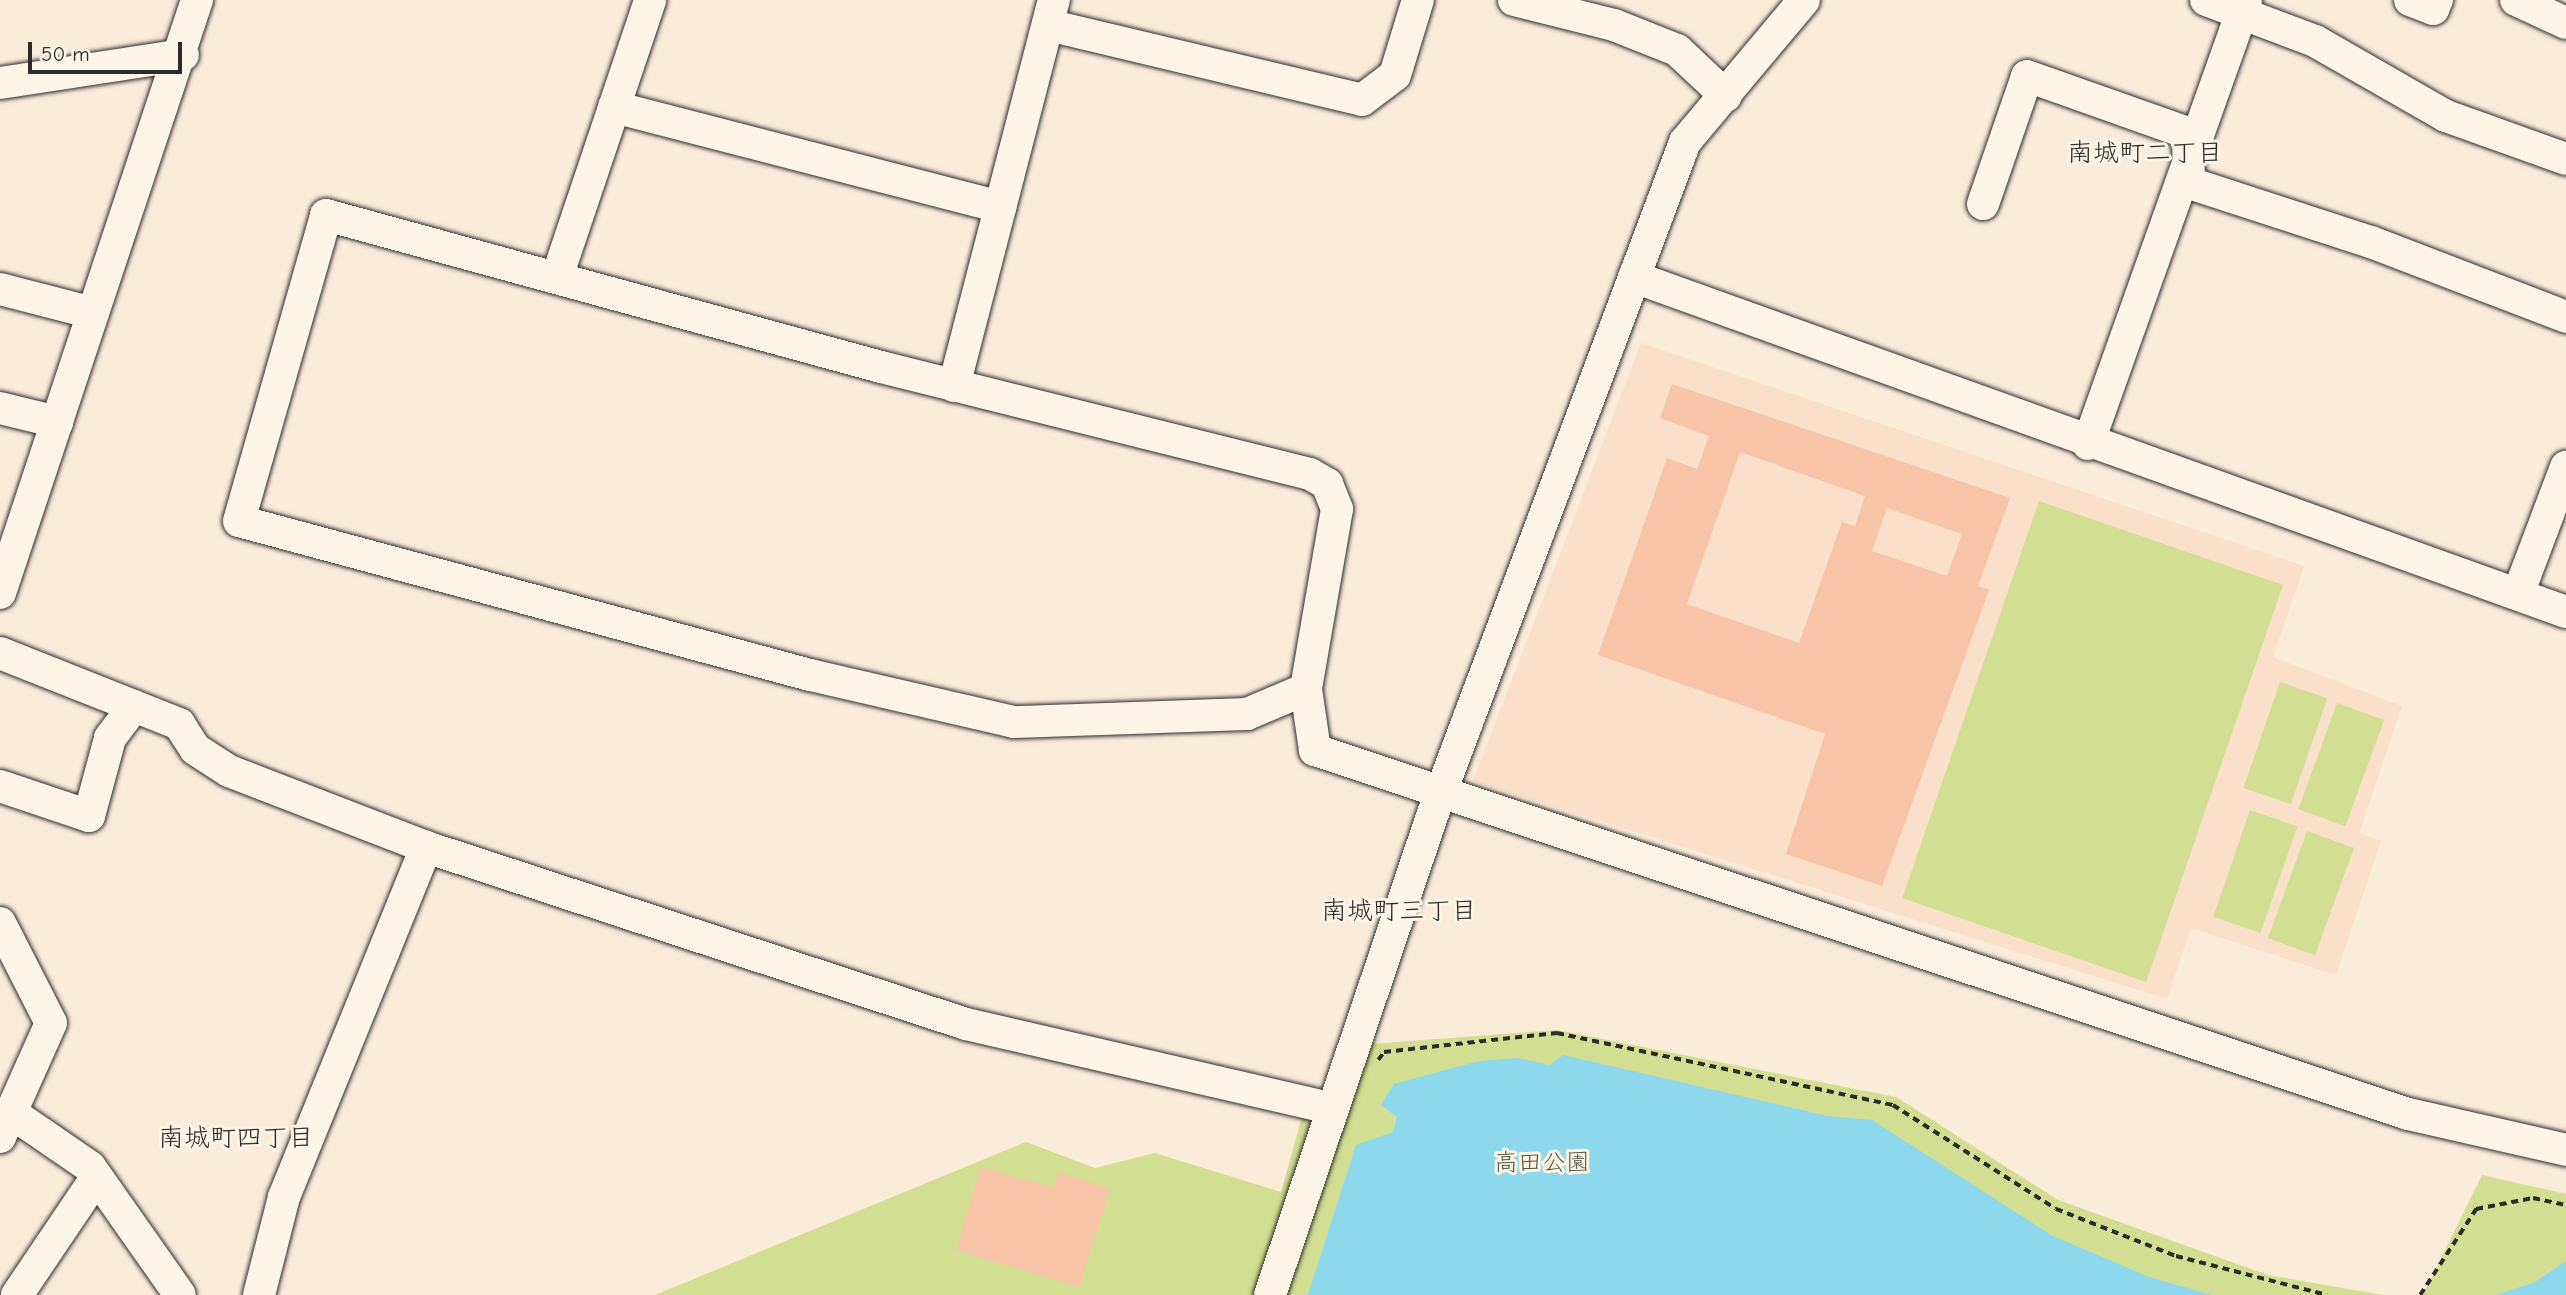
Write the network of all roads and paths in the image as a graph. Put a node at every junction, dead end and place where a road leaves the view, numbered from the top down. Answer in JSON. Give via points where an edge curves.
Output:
{"nodes":[{"id":1,"x":197,"y":0,"type":"edge"},
{"id":2,"x":650,"y":0,"type":"edge"},
{"id":3,"x":1418,"y":0,"type":"edge"},
{"id":4,"x":1514,"y":0,"type":"edge"},
{"id":5,"x":1804,"y":0,"type":"edge"},
{"id":6,"x":2206,"y":0,"type":"edge"},
{"id":7,"x":2410,"y":0,"type":"edge"},
{"id":8,"x":2437,"y":0,"type":"edge"},
{"id":9,"x":2516,"y":0,"type":"edge"},
{"id":10,"x":2243,"y":7,"type":"edge"},
{"id":11,"x":1051,"y":13,"type":"edge"},
{"id":12,"x":2566,"y":23,"type":"edge"},
{"id":13,"x":183,"y":55,"type":"junction"},
{"id":14,"x":0,"y":83,"type":"edge"},
{"id":15,"x":1726,"y":96,"type":"junction"},
{"id":16,"x":614,"y":107,"type":"junction"},
{"id":17,"x":2193,"y":147,"type":"junction"},
{"id":18,"x":2566,"y":159,"type":"edge"},
{"id":19,"x":1983,"y":204,"type":"dead end"},
{"id":20,"x":1000,"y":207,"type":"junction"},
{"id":21,"x":557,"y":277,"type":"junction"},
{"id":22,"x":1634,"y":277,"type":"junction"},
{"id":23,"x":0,"y":289,"type":"edge"},
{"id":24,"x":93,"y":313,"type":"junction"},
{"id":25,"x":2566,"y":317,"type":"edge"},
{"id":26,"x":954,"y":386,"type":"junction"},
{"id":27,"x":0,"y":408,"type":"edge"},
{"id":28,"x":57,"y":422,"type":"junction"},
{"id":29,"x":2088,"y":444,"type":"junction"},
{"id":30,"x":2566,"y":467,"type":"edge"},
{"id":31,"x":10,"y":531,"type":"edge"},
{"id":32,"x":0,"y":593,"type":"edge"},
{"id":33,"x":2518,"y":593,"type":"junction"},
{"id":34,"x":2566,"y":612,"type":"edge"},
{"id":35,"x":0,"y":653,"type":"edge"},
{"id":36,"x":1306,"y":689,"type":"junction"},
{"id":37,"x":134,"y":706,"type":"junction"},
{"id":38,"x":0,"y":786,"type":"edge"},
{"id":39,"x":1443,"y":788,"type":"junction"},
{"id":40,"x":426,"y":848,"type":"junction"},
{"id":41,"x":0,"y":923,"type":"edge"},
{"id":42,"x":1376,"y":1063,"type":"dead end"},
{"id":43,"x":1329,"y":1108,"type":"junction"},
{"id":44,"x":7,"y":1125,"type":"edge"},
{"id":45,"x":2566,"y":1150,"type":"edge"},
{"id":46,"x":96,"y":1178,"type":"junction"},
{"id":47,"x":2566,"y":1205,"type":"edge"},
{"id":48,"x":17,"y":1295,"type":"edge"},
{"id":49,"x":180,"y":1295,"type":"edge"},
{"id":50,"x":259,"y":1295,"type":"edge"},
{"id":51,"x":1270,"y":1295,"type":"edge"},
{"id":52,"x":2327,"y":1295,"type":"edge"},
{"id":53,"x":2420,"y":1295,"type":"edge"}],
"edges":[{"from":1,"to":13,"type":"street"},
{"from":2,"to":16,"type":"street"},
{"from":3,"to":11,"type":"street","via":[[1395,75],[1385,89],[1362,100]]},
{"from":4,"to":15,"type":"street","via":[[1614,25],[1677,50]]},
{"from":5,"to":15,"type":"street"},
{"from":6,"to":10,"type":"street"},
{"from":7,"to":8,"type":"street","via":[[2433,9]]},
{"from":9,"to":12,"type":"street"},
{"from":10,"to":17,"type":"street"},
{"from":10,"to":18,"type":"street","via":[[2315,41],[2446,116]]},
{"from":11,"to":20,"type":"street"},
{"from":13,"to":14,"type":"street"},
{"from":13,"to":24,"type":"street"},
{"from":15,"to":22,"type":"street","via":[[1685,142]]},
{"from":16,"to":20,"type":"street"},
{"from":16,"to":21,"type":"street"},
{"from":17,"to":19,"type":"street","via":[[2188,133],[2027,76]]},
{"from":17,"to":25,"type":"street","via":[[2189,183],[2371,242]]},
{"from":17,"to":29,"type":"street"},
{"from":20,"to":26,"type":"street"},
{"from":21,"to":26,"type":"street"},
{"from":21,"to":36,"type":"street","via":[[326,215],[239,521],[810,675],[1014,722],[1247,714]]},
{"from":22,"to":29,"type":"street"},
{"from":22,"to":39,"type":"street"},
{"from":23,"to":24,"type":"street"},
{"from":24,"to":28,"type":"street"},
{"from":26,"to":36,"type":"street","via":[[1294,469],[1327,484],[1337,509]]},
{"from":27,"to":28,"type":"street"},
{"from":28,"to":31,"type":"street"},
{"from":29,"to":33,"type":"street"},
{"from":30,"to":33,"type":"street"},
{"from":31,"to":32,"type":"street"},
{"from":33,"to":34,"type":"street"},
{"from":35,"to":37,"type":"street"},
{"from":36,"to":39,"type":"street","via":[[1315,751]]},
{"from":37,"to":38,"type":"street","via":[[110,738],[89,816]]},
{"from":37,"to":40,"type":"street","via":[[179,724],[195,750],[229,771]]},
{"from":39,"to":43,"type":"street"},
{"from":39,"to":45,"type":"street","via":[[2408,1114]]},
{"from":40,"to":43,"type":"street","via":[[966,1024]]},
{"from":40,"to":50,"type":"street","via":[[284,1197]]},
{"from":41,"to":44,"type":"street","via":[[51,1023]]},
{"from":42,"to":52,"type":"path","via":[[1384,1052],[1556,1033],[1893,1105],[2056,1209],[2176,1256]]},
{"from":43,"to":51,"type":"street"},
{"from":44,"to":46,"type":"street","via":[[90,1167]]},
{"from":46,"to":48,"type":"street"},
{"from":46,"to":49,"type":"street"},
{"from":47,"to":53,"type":"path","via":[[2533,1198],[2476,1209]]}]}
